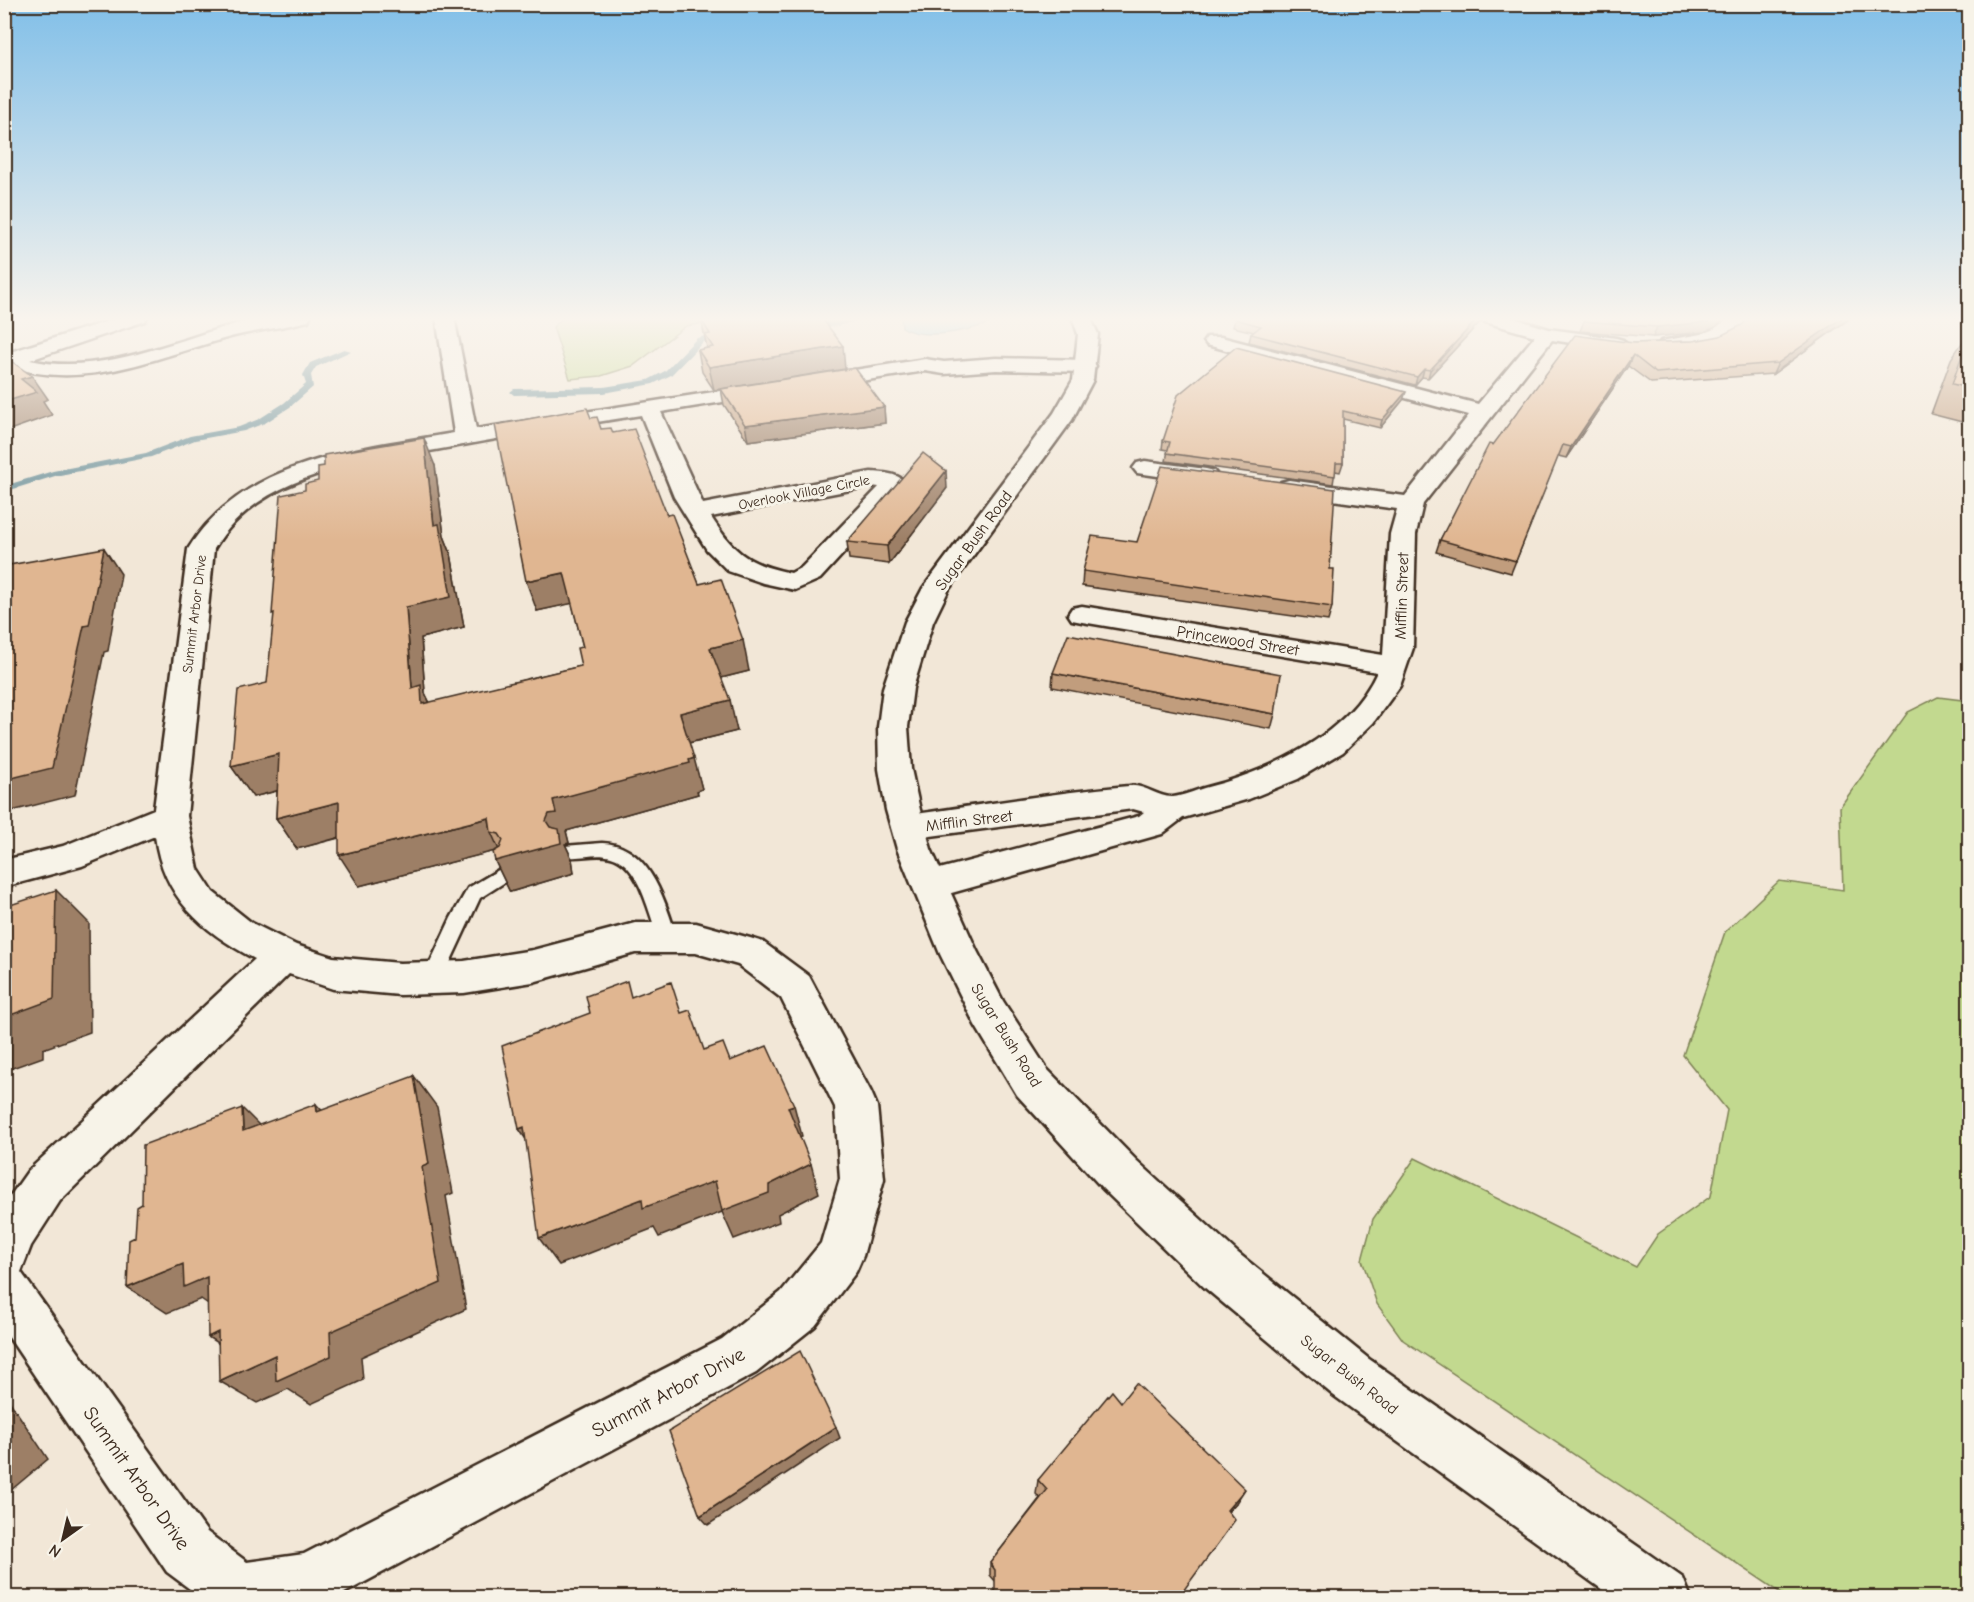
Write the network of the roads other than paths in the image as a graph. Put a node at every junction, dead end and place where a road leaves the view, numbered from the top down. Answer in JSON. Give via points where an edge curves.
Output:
{"nodes":[{"id":1,"x":458,"y":392,"type":"edge"},
{"id":2,"x":749,"y":392,"type":"edge"},
{"id":3,"x":1077,"y":392,"type":"edge"},
{"id":4,"x":1406,"y":392,"type":"edge"},
{"id":5,"x":1499,"y":392,"type":"edge"},
{"id":6,"x":648,"y":407,"type":"junction"},
{"id":7,"x":1482,"y":412,"type":"junction"},
{"id":8,"x":466,"y":437,"type":"junction"},
{"id":9,"x":1145,"y":468,"type":"dead end"},
{"id":10,"x":1229,"y":479,"type":"edge"},
{"id":11,"x":1263,"y":484,"type":"edge"},
{"id":12,"x":1411,"y":504,"type":"junction"},
{"id":13,"x":696,"y":513,"type":"junction"},
{"id":14,"x":1082,"y":615,"type":"dead end"},
{"id":15,"x":1394,"y":666,"type":"junction"},
{"id":16,"x":1172,"y":809,"type":"junction"},
{"id":17,"x":170,"y":816,"type":"junction"},
{"id":18,"x":908,"y":827,"type":"junction"},
{"id":19,"x":570,"y":851,"type":"dead end"},
{"id":20,"x":507,"y":872,"type":"edge"},
{"id":21,"x":4,"y":874,"type":"edge"},
{"id":22,"x":930,"y":885,"type":"junction"},
{"id":23,"x":668,"y":938,"type":"junction"},
{"id":24,"x":283,"y":956,"type":"junction"},
{"id":25,"x":433,"y":978,"type":"junction"},
{"id":26,"x":4,"y":1257,"type":"edge"},
{"id":27,"x":4,"y":1288,"type":"edge"},
{"id":28,"x":1663,"y":1598,"type":"edge"}],
"edges":[{"from":1,"to":8,"type":"street"},
{"from":2,"to":6,"type":"street","name":"Summit Arbor Drive"},
{"from":3,"to":18,"type":"street","name":"Sugar Bush Road","via":[[1064,415],[936,588],[919,622],[901,677],[893,727],[895,769]]},
{"from":4,"to":7,"type":"street"},
{"from":5,"to":7,"type":"street","name":"Mifflin Street"},
{"from":6,"to":8,"type":"street","name":"Summit Arbor Drive"},
{"from":6,"to":13,"type":"street","name":"Overlook Village Circle"},
{"from":7,"to":12,"type":"street","name":"Mifflin Street"},
{"from":8,"to":17,"type":"street","name":"Summit Arbor Drive","via":[[294,475],[253,497],[210,532],[201,549]]},
{"from":9,"to":10,"type":"street"},
{"from":11,"to":12,"type":"street"},
{"from":12,"to":15,"type":"street","name":"Mifflin Street","via":[[1403,534],[1401,630]]},
{"from":13,"to":13,"type":"street","name":"Overlook Village Circle","via":[[716,545],[737,565],[795,582],[811,573],[895,484],[871,479]]},
{"from":14,"to":15,"type":"street","name":"Princewood Street"},
{"from":15,"to":16,"type":"street","name":"Mifflin Street","via":[[1385,686],[1362,716],[1309,760],[1260,783]]},
{"from":16,"to":18,"type":"street","name":"Mifflin Street","via":[[1133,797]]},
{"from":16,"to":22,"type":"street","name":"Mifflin Street","via":[[1150,825]]},
{"from":17,"to":21,"type":"street","via":[[70,857]]},
{"from":17,"to":24,"type":"street","name":"Summit Arbor Drive","via":[[181,871],[200,902],[239,933]]},
{"from":18,"to":22,"type":"street","name":"Sugar Bush Road"},
{"from":19,"to":23,"type":"lane","via":[[614,850],[631,861],[657,902]]},
{"from":20,"to":25,"type":"lane","via":[[474,893]]},
{"from":22,"to":28,"type":"street","name":"Sugar Bush Road","via":[[984,1003],[1032,1082],[1120,1175],[1221,1270],[1351,1377]]},
{"from":23,"to":25,"type":"street","name":"Summit Arbor Drive","via":[[635,938],[533,966]]},
{"from":23,"to":27,"type":"street","name":"Summit Arbor Drive","via":[[696,938],[750,953],[795,987],[856,1106],[862,1179],[840,1256],[798,1309],[729,1362],[309,1581],[240,1591],[187,1552]]},
{"from":24,"to":25,"type":"street","name":"Summit Arbor Drive","via":[[333,973]]},
{"from":24,"to":26,"type":"street","via":[[44,1186],[11,1235]]}]}
